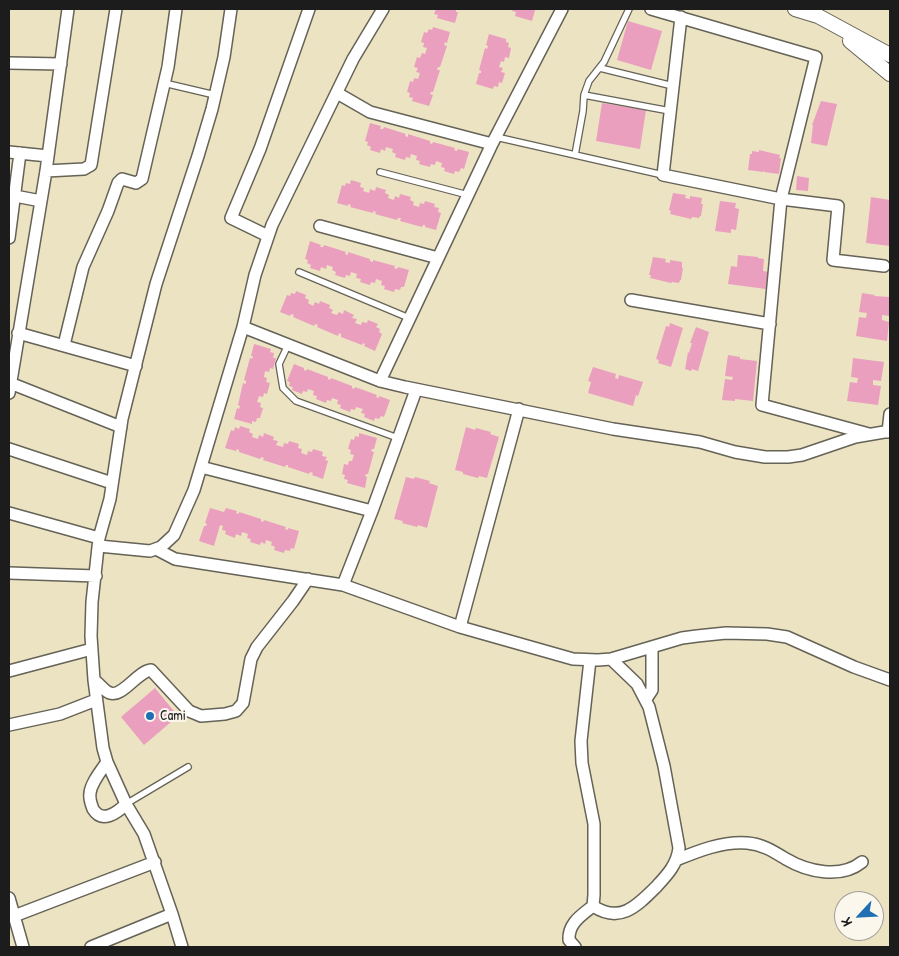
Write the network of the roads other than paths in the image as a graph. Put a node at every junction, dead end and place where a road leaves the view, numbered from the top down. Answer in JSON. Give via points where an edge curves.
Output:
{"nodes":[{"id":1,"x":68,"y":9,"type":"edge"},
{"id":2,"x":116,"y":9,"type":"edge"},
{"id":3,"x":176,"y":9,"type":"edge"},
{"id":4,"x":231,"y":9,"type":"edge"},
{"id":5,"x":309,"y":9,"type":"edge"},
{"id":6,"x":383,"y":9,"type":"edge"},
{"id":7,"x":562,"y":9,"type":"edge"},
{"id":8,"x":629,"y":9,"type":"edge"},
{"id":9,"x":651,"y":9,"type":"edge"},
{"id":10,"x":794,"y":9,"type":"edge"},
{"id":11,"x":818,"y":16,"type":"junction"},
{"id":12,"x":681,"y":17,"type":"junction"},
{"id":13,"x":890,"y":55,"type":"edge"},
{"id":14,"x":9,"y":63,"type":"edge"},
{"id":15,"x":61,"y":64,"type":"junction"},
{"id":16,"x":600,"y":68,"type":"junction"},
{"id":17,"x":890,"y":74,"type":"edge"},
{"id":18,"x":164,"y":83,"type":"junction"},
{"id":19,"x":673,"y":86,"type":"junction"},
{"id":20,"x":336,"y":93,"type":"junction"},
{"id":21,"x":215,"y":95,"type":"junction"},
{"id":22,"x":584,"y":95,"type":"junction"},
{"id":23,"x":670,"y":110,"type":"junction"},
{"id":24,"x":494,"y":140,"type":"junction"},
{"id":25,"x":14,"y":153,"type":"edge"},
{"id":26,"x":575,"y":155,"type":"junction"},
{"id":27,"x":48,"y":156,"type":"junction"},
{"id":28,"x":46,"y":171,"type":"junction"},
{"id":29,"x":380,"y":172,"type":"dead end"},
{"id":30,"x":663,"y":175,"type":"junction"},
{"id":31,"x":468,"y":195,"type":"junction"},
{"id":32,"x":14,"y":196,"type":"junction"},
{"id":33,"x":781,"y":200,"type":"junction"},
{"id":34,"x":41,"y":201,"type":"junction"},
{"id":35,"x":320,"y":226,"type":"dead end"},
{"id":36,"x":268,"y":236,"type":"junction"},
{"id":37,"x":9,"y":238,"type":"edge"},
{"id":38,"x":438,"y":258,"type":"junction"},
{"id":39,"x":884,"y":266,"type":"dead end"},
{"id":40,"x":299,"y":272,"type":"dead end"},
{"id":41,"x":631,"y":300,"type":"dead end"},
{"id":42,"x":410,"y":318,"type":"junction"},
{"id":43,"x":770,"y":324,"type":"junction"},
{"id":44,"x":243,"y":327,"type":"junction"},
{"id":45,"x":18,"y":333,"type":"junction"},
{"id":46,"x":64,"y":345,"type":"junction"},
{"id":47,"x":288,"y":345,"type":"junction"},
{"id":48,"x":136,"y":366,"type":"junction"},
{"id":49,"x":380,"y":381,"type":"junction"},
{"id":50,"x":10,"y":388,"type":"edge"},
{"id":51,"x":416,"y":390,"type":"junction"},
{"id":52,"x":519,"y":409,"type":"junction"},
{"id":53,"x":890,"y":414,"type":"edge"},
{"id":54,"x":121,"y":427,"type":"junction"},
{"id":55,"x":889,"y":431,"type":"edge"},
{"id":56,"x":870,"y":434,"type":"junction"},
{"id":57,"x":395,"y":437,"type":"dead end"},
{"id":58,"x":9,"y":449,"type":"edge"},
{"id":59,"x":201,"y":467,"type":"junction"},
{"id":60,"x":112,"y":483,"type":"junction"},
{"id":61,"x":372,"y":511,"type":"junction"},
{"id":62,"x":9,"y":513,"type":"edge"},
{"id":63,"x":99,"y":542,"type":"junction"},
{"id":64,"x":156,"y":549,"type":"junction"},
{"id":65,"x":9,"y":573,"type":"edge"},
{"id":66,"x":96,"y":576,"type":"junction"},
{"id":67,"x":308,"y":579,"type":"junction"},
{"id":68,"x":343,"y":585,"type":"junction"},
{"id":69,"x":460,"y":628,"type":"junction"},
{"id":70,"x":652,"y":647,"type":"junction"},
{"id":71,"x":92,"y":650,"type":"junction"},
{"id":72,"x":611,"y":659,"type":"junction"},
{"id":73,"x":590,"y":660,"type":"junction"},
{"id":74,"x":9,"y":671,"type":"edge"},
{"id":75,"x":94,"y":680,"type":"junction"},
{"id":76,"x":890,"y":680,"type":"edge"},
{"id":77,"x":646,"y":699,"type":"junction"},
{"id":78,"x":96,"y":700,"type":"junction"},
{"id":79,"x":9,"y":725,"type":"edge"},
{"id":80,"x":107,"y":762,"type":"junction"},
{"id":81,"x":188,"y":767,"type":"dead end"},
{"id":82,"x":126,"y":804,"type":"junction"},
{"id":83,"x":676,"y":860,"type":"junction"},
{"id":84,"x":155,"y":862,"type":"junction"},
{"id":85,"x":862,"y":862,"type":"dead end"},
{"id":86,"x":9,"y":898,"type":"edge"},
{"id":87,"x":593,"y":906,"type":"junction"},
{"id":88,"x":172,"y":914,"type":"junction"},
{"id":89,"x":14,"y":916,"type":"junction"},
{"id":90,"x":23,"y":947,"type":"edge"},
{"id":91,"x":90,"y":947,"type":"edge"},
{"id":92,"x":182,"y":947,"type":"edge"},
{"id":93,"x":575,"y":947,"type":"edge"}],
"edges":[{"from":1,"to":15,"type":"street"},
{"from":2,"to":28,"type":"street","via":[[91,165],[84,169]]},
{"from":3,"to":18,"type":"street"},
{"from":4,"to":21,"type":"street"},
{"from":5,"to":36,"type":"street","via":[[260,149],[231,218]]},
{"from":6,"to":20,"type":"street"},
{"from":7,"to":24,"type":"street"},
{"from":8,"to":16,"type":"lane"},
{"from":9,"to":12,"type":"street"},
{"from":10,"to":11,"type":"street"},
{"from":11,"to":13,"type":"street"},
{"from":11,"to":17,"type":"street"},
{"from":12,"to":19,"type":"street"},
{"from":12,"to":33,"type":"street","via":[[816,58]]},
{"from":14,"to":15,"type":"street"},
{"from":15,"to":27,"type":"street"},
{"from":16,"to":19,"type":"lane"},
{"from":16,"to":22,"type":"lane","via":[[591,76]]},
{"from":18,"to":21,"type":"lane"},
{"from":18,"to":46,"type":"street","via":[[142,179],[136,183],[122,179],[118,183],[83,267]]},
{"from":19,"to":23,"type":"street"},
{"from":20,"to":24,"type":"street","via":[[370,112]]},
{"from":20,"to":36,"type":"street"},
{"from":21,"to":48,"type":"street","via":[[156,284]]},
{"from":22,"to":23,"type":"lane"},
{"from":22,"to":26,"type":"lane"},
{"from":23,"to":30,"type":"street"},
{"from":24,"to":26,"type":"lane"},
{"from":24,"to":31,"type":"street"},
{"from":25,"to":27,"type":"street"},
{"from":25,"to":32,"type":"street"},
{"from":26,"to":30,"type":"lane"},
{"from":27,"to":28,"type":"street"},
{"from":28,"to":34,"type":"street"},
{"from":29,"to":31,"type":"lane"},
{"from":30,"to":33,"type":"street"},
{"from":31,"to":38,"type":"street"},
{"from":32,"to":34,"type":"street"},
{"from":32,"to":37,"type":"street"},
{"from":33,"to":39,"type":"street","via":[[838,206],[833,260]]},
{"from":33,"to":43,"type":"street"},
{"from":34,"to":45,"type":"street"},
{"from":35,"to":38,"type":"street"},
{"from":36,"to":44,"type":"street"},
{"from":38,"to":42,"type":"street"},
{"from":40,"to":42,"type":"lane"},
{"from":41,"to":43,"type":"street"},
{"from":42,"to":49,"type":"street"},
{"from":43,"to":56,"type":"street","via":[[762,405]]},
{"from":44,"to":47,"type":"street"},
{"from":44,"to":59,"type":"street"},
{"from":45,"to":46,"type":"street"},
{"from":45,"to":50,"type":"street"},
{"from":46,"to":48,"type":"street"},
{"from":47,"to":49,"type":"street"},
{"from":47,"to":57,"type":"lane","via":[[279,364],[283,388],[296,400]]},
{"from":48,"to":54,"type":"street"},
{"from":49,"to":51,"type":"street"},
{"from":50,"to":54,"type":"street","via":[[54,399]]},
{"from":51,"to":52,"type":"street"},
{"from":51,"to":61,"type":"street"},
{"from":52,"to":56,"type":"street","via":[[765,457],[802,455]]},
{"from":52,"to":69,"type":"street"},
{"from":53,"to":55,"type":"street"},
{"from":54,"to":60,"type":"street"},
{"from":55,"to":56,"type":"street"},
{"from":58,"to":60,"type":"street"},
{"from":59,"to":61,"type":"street"},
{"from":59,"to":64,"type":"street","via":[[174,535]]},
{"from":60,"to":63,"type":"street"},
{"from":61,"to":68,"type":"street"},
{"from":62,"to":63,"type":"street"},
{"from":63,"to":64,"type":"street","via":[[144,551]]},
{"from":63,"to":66,"type":"street"},
{"from":64,"to":67,"type":"street","via":[[176,559]]},
{"from":65,"to":66,"type":"street"},
{"from":66,"to":71,"type":"street","via":[[92,602]]},
{"from":67,"to":68,"type":"street"},
{"from":67,"to":75,"type":"street","via":[[256,647],[244,703],[236,711],[201,716],[189,711],[151,670],[113,694]]},
{"from":68,"to":69,"type":"street"},
{"from":69,"to":73,"type":"street"},
{"from":70,"to":72,"type":"street"},
{"from":70,"to":76,"type":"street","via":[[682,638],[713,634],[777,635]]},
{"from":70,"to":77,"type":"street","via":[[652,690]]},
{"from":71,"to":74,"type":"street"},
{"from":71,"to":75,"type":"street"},
{"from":72,"to":73,"type":"street"},
{"from":72,"to":77,"type":"street","via":[[637,684]]},
{"from":73,"to":87,"type":"street","via":[[581,741],[583,772],[594,824]]},
{"from":75,"to":78,"type":"street"},
{"from":77,"to":83,"type":"street","via":[[679,841]]},
{"from":78,"to":79,"type":"street","via":[[60,714]]},
{"from":78,"to":80,"type":"street"},
{"from":80,"to":82,"type":"street"},
{"from":80,"to":82,"type":"street","via":[[90,792],[90,803],[98,814],[106,817]]},
{"from":81,"to":82,"type":"lane"},
{"from":82,"to":84,"type":"street","via":[[144,834]]},
{"from":83,"to":85,"type":"street","via":[[738,842],[768,848],[797,864],[821,871],[844,871]]},
{"from":83,"to":87,"type":"street","via":[[669,872],[634,908],[616,913],[604,912]]},
{"from":84,"to":88,"type":"street"},
{"from":84,"to":89,"type":"street"},
{"from":86,"to":89,"type":"street"},
{"from":87,"to":93,"type":"street","via":[[573,923],[569,940]]},
{"from":88,"to":91,"type":"street"},
{"from":88,"to":92,"type":"street"},
{"from":89,"to":90,"type":"street"}]}
